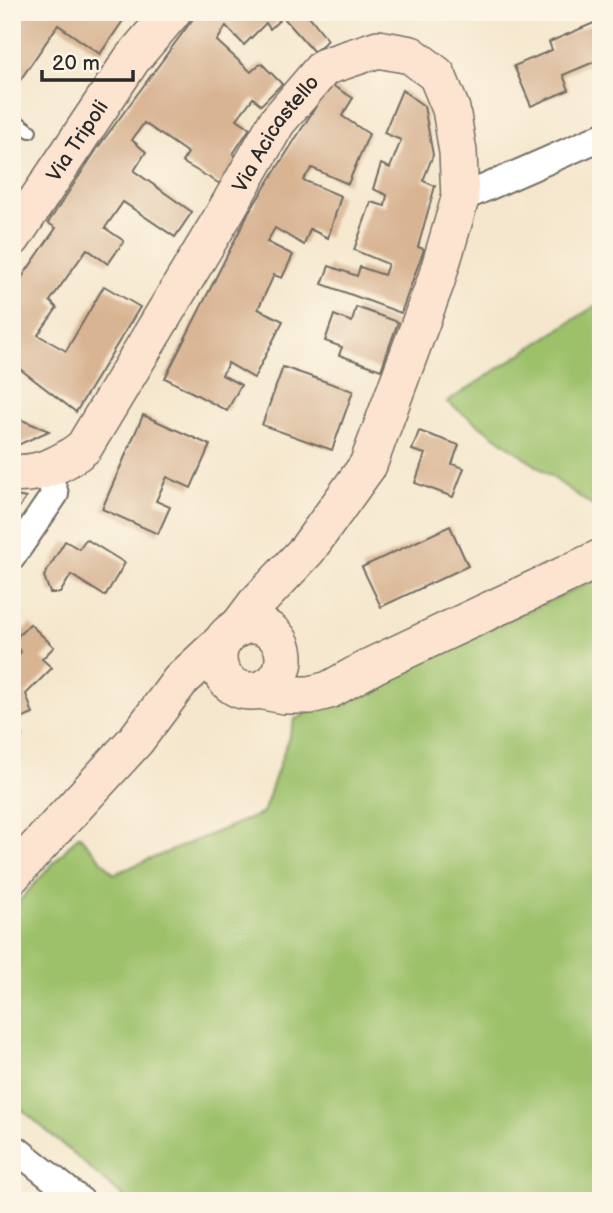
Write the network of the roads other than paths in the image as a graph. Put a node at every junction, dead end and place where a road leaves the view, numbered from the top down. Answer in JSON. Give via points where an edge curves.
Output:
{"nodes":[{"id":1,"x":172,"y":12,"type":"edge"},
{"id":2,"x":12,"y":118,"type":"edge"},
{"id":3,"x":30,"y":131,"type":"dead end"},
{"id":4,"x":601,"y":137,"type":"edge"},
{"id":5,"x":460,"y":199,"type":"junction"},
{"id":6,"x":12,"y":238,"type":"edge"},
{"id":7,"x":29,"y":471,"type":"edge"},
{"id":8,"x":12,"y":557,"type":"edge"},
{"id":9,"x":601,"y":558,"type":"edge"},
{"id":10,"x":231,"y":634,"type":"junction"},
{"id":11,"x":284,"y":656,"type":"junction"},
{"id":12,"x":374,"y":665,"type":"junction"},
{"id":13,"x":245,"y":687,"type":"junction"},
{"id":14,"x":136,"y":740,"type":"junction"},
{"id":15,"x":12,"y":875,"type":"edge"},
{"id":16,"x":12,"y":1146,"type":"edge"},
{"id":17,"x":81,"y":1201,"type":"edge"}],
"edges":[{"from":1,"to":6,"type":"street","name":"Via Tripoli","via":[[132,59]]},
{"from":2,"to":3,"type":"lane"},
{"from":4,"to":5,"type":"street"},
{"from":5,"to":7,"type":"street","name":"Via Acicastello","via":[[451,109],[437,75],[411,55],[377,49],[324,67],[277,122],[84,447],[70,458]]},
{"from":5,"to":10,"type":"street","name":"Via Acicastello","via":[[436,281],[368,465],[307,550]]},
{"from":7,"to":8,"type":"street","via":[[55,494]]},
{"from":9,"to":12,"type":"street"},
{"from":10,"to":11,"type":"street","via":[[258,626],[268,630],[282,646]]},
{"from":10,"to":13,"type":"street","via":[[220,648],[220,668]]},
{"from":10,"to":14,"type":"street","name":"Via Acicastello","via":[[180,681]]},
{"from":11,"to":12,"type":"street","via":[[322,667]]},
{"from":11,"to":13,"type":"street","via":[[283,667],[270,685]]},
{"from":12,"to":13,"type":"street","via":[[329,690],[310,695]]},
{"from":13,"to":14,"type":"street","via":[[204,687]]},
{"from":14,"to":15,"type":"street"},
{"from":16,"to":17,"type":"street"}]}
